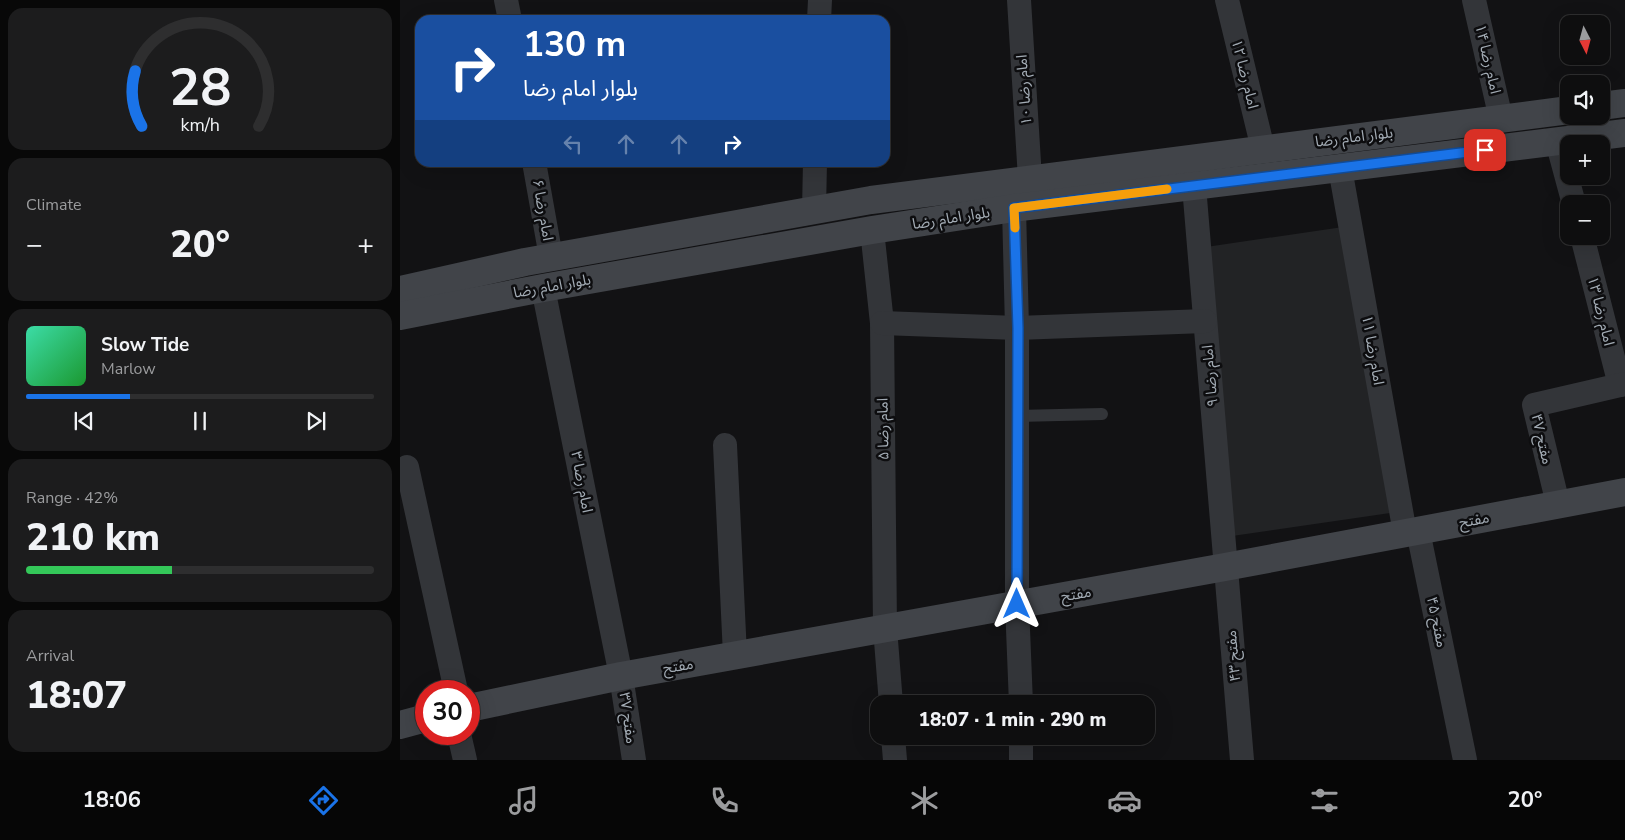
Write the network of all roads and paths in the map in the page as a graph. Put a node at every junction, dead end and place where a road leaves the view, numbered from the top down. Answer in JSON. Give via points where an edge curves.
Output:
{"nodes":[{"id":1,"x":506,"y":0,"type":"edge"},
{"id":2,"x":820,"y":0,"type":"edge"},
{"id":3,"x":1019,"y":0,"type":"edge"},
{"id":4,"x":1227,"y":0,"type":"edge"},
{"id":5,"x":1474,"y":0,"type":"edge"},
{"id":6,"x":509,"y":15,"type":"edge"},
{"id":7,"x":819,"y":15,"type":"edge"},
{"id":8,"x":1625,"y":102,"type":"edge"},
{"id":9,"x":1610,"y":104,"type":"edge"},
{"id":10,"x":1560,"y":111,"type":"edge"},
{"id":11,"x":1501,"y":118,"type":"junction"},
{"id":12,"x":1625,"y":133,"type":"edge"},
{"id":13,"x":1557,"y":141,"type":"junction"},
{"id":14,"x":1263,"y":149,"type":"junction"},
{"id":15,"x":535,"y":167,"type":"edge"},
{"id":16,"x":815,"y":167,"type":"edge"},
{"id":17,"x":1340,"y":168,"type":"junction"},
{"id":18,"x":1030,"y":180,"type":"junction"},
{"id":19,"x":1194,"y":186,"type":"junction"},
{"id":20,"x":933,"y":192,"type":"junction"},
{"id":21,"x":1572,"y":195,"type":"edge"},
{"id":22,"x":1014,"y":208,"type":"junction"},
{"id":23,"x":814,"y":210,"type":"junction"},
{"id":24,"x":936,"y":220,"type":"junction"},
{"id":25,"x":872,"y":230,"type":"junction"},
{"id":26,"x":1584,"y":245,"type":"edge"},
{"id":27,"x":551,"y":257,"type":"junction"},
{"id":28,"x":543,"y":288,"type":"junction"},
{"id":29,"x":400,"y":290,"type":"edge"},
{"id":30,"x":400,"y":316,"type":"edge"},
{"id":31,"x":1205,"y":321,"type":"junction"},
{"id":32,"x":882,"y":323,"type":"junction"},
{"id":33,"x":1018,"y":328,"type":"junction"},
{"id":34,"x":1623,"y":385,"type":"edge"},
{"id":35,"x":1102,"y":414,"type":"dead end"},
{"id":36,"x":1017,"y":416,"type":"junction"},
{"id":37,"x":725,"y":445,"type":"dead end"},
{"id":38,"x":407,"y":467,"type":"dead end"},
{"id":39,"x":1625,"y":492,"type":"edge"},
{"id":40,"x":1558,"y":504,"type":"junction"},
{"id":41,"x":1412,"y":532,"type":"junction"},
{"id":42,"x":1225,"y":567,"type":"junction"},
{"id":43,"x":1017,"y":604,"type":"junction"},
{"id":44,"x":885,"y":628,"type":"junction"},
{"id":45,"x":735,"y":656,"type":"junction"},
{"id":46,"x":621,"y":676,"type":"junction"},
{"id":47,"x":454,"y":680,"type":"edge"},
{"id":48,"x":890,"y":695,"type":"edge"},
{"id":49,"x":1022,"y":695,"type":"edge"},
{"id":50,"x":480,"y":706,"type":"edge"},
{"id":51,"x":415,"y":721,"type":"edge"},
{"id":52,"x":400,"y":725,"type":"edge"},
{"id":53,"x":462,"y":745,"type":"edge"},
{"id":54,"x":1021,"y":745,"type":"edge"},
{"id":55,"x":1241,"y":752,"type":"edge"},
{"id":56,"x":465,"y":760,"type":"edge"},
{"id":57,"x":634,"y":760,"type":"edge"},
{"id":58,"x":1021,"y":760,"type":"edge"},
{"id":59,"x":1465,"y":760,"type":"edge"}],
"edges":[{"from":1,"to":6,"type":"street"},
{"from":2,"to":7,"type":"street"},
{"from":3,"to":18,"type":"street","name":"امام رضا ۱۰"},
{"from":4,"to":14,"type":"street","name":"امام رضا ۱۲"},
{"from":5,"to":11,"type":"street","name":"امام رضا ۱۴"},
{"from":8,"to":9,"type":"main road"},
{"from":10,"to":11,"type":"main road","name":"بلوار امام رضا"},
{"from":11,"to":14,"type":"main road","name":"بلوار امام رضا"},
{"from":12,"to":13,"type":"main road","name":"بلوار امام رضا"},
{"from":13,"to":17,"type":"main road","name":"بلوار امام رضا"},
{"from":13,"to":21,"type":"street"},
{"from":14,"to":18,"type":"main road","name":"بلوار امام رضا"},
{"from":15,"to":27,"type":"street","name":"امام رضا ۶"},
{"from":16,"to":23,"type":"street"},
{"from":17,"to":19,"type":"main road","name":"بلوار امام رضا"},
{"from":17,"to":41,"type":"street","name":"امام رضا ۱۱"},
{"from":18,"to":20,"type":"main road","name":"بلوار امام رضا"},
{"from":19,"to":22,"type":"main road","name":"بلوار امام رضا"},
{"from":19,"to":31,"type":"street","name":"امام رضا ۹"},
{"from":20,"to":23,"type":"main road","name":"بلوار امام رضا"},
{"from":20,"to":24,"type":"main road"},
{"from":22,"to":24,"type":"main road","name":"بلوار امام رضا"},
{"from":22,"to":33,"type":"street"},
{"from":23,"to":27,"type":"main road","name":"بلوار امام رضا"},
{"from":24,"to":25,"type":"main road","name":"بلوار امام رضا"},
{"from":25,"to":28,"type":"main road","name":"بلوار امام رضا"},
{"from":25,"to":32,"type":"street","name":"امام رضا ۵"},
{"from":26,"to":34,"type":"street","name":"امام رضا ۱۳"},
{"from":27,"to":29,"type":"main road","name":"بلوار امام رضا"},
{"from":28,"to":30,"type":"main road","name":"بلوار امام رضا"},
{"from":28,"to":46,"type":"street","name":"امام رضا ۳"},
{"from":31,"to":33,"type":"street"},
{"from":31,"to":42,"type":"street","name":"امام رضا ۹"},
{"from":32,"to":33,"type":"street"},
{"from":32,"to":44,"type":"street","name":"امام رضا ۵"},
{"from":33,"to":36,"type":"street"},
{"from":34,"to":40,"type":"street","name":"مفتح ۴۷","via":[[1534,405]]},
{"from":35,"to":36,"type":"lane"},
{"from":36,"to":43,"type":"street"},
{"from":37,"to":45,"type":"street"},
{"from":38,"to":47,"type":"street"},
{"from":39,"to":40,"type":"main road","name":"مفتح"},
{"from":40,"to":41,"type":"main road","name":"مفتح"},
{"from":41,"to":42,"type":"main road","name":"مفتح"},
{"from":41,"to":59,"type":"street","name":"مفتح ۴۵"},
{"from":42,"to":43,"type":"main road","name":"مفتح"},
{"from":42,"to":55,"type":"street","name":"مفتح ۴۳"},
{"from":43,"to":44,"type":"main road","name":"مفتح"},
{"from":43,"to":49,"type":"street"},
{"from":44,"to":45,"type":"main road","name":"مفتح"},
{"from":44,"to":48,"type":"street","name":"امام رضا ۵"},
{"from":45,"to":46,"type":"main road","name":"مفتح"},
{"from":46,"to":50,"type":"main road","name":"مفتح"},
{"from":46,"to":57,"type":"street","name":"مفتح ۳۷"},
{"from":51,"to":52,"type":"main road"},
{"from":53,"to":56,"type":"street"},
{"from":54,"to":58,"type":"street"}]}
